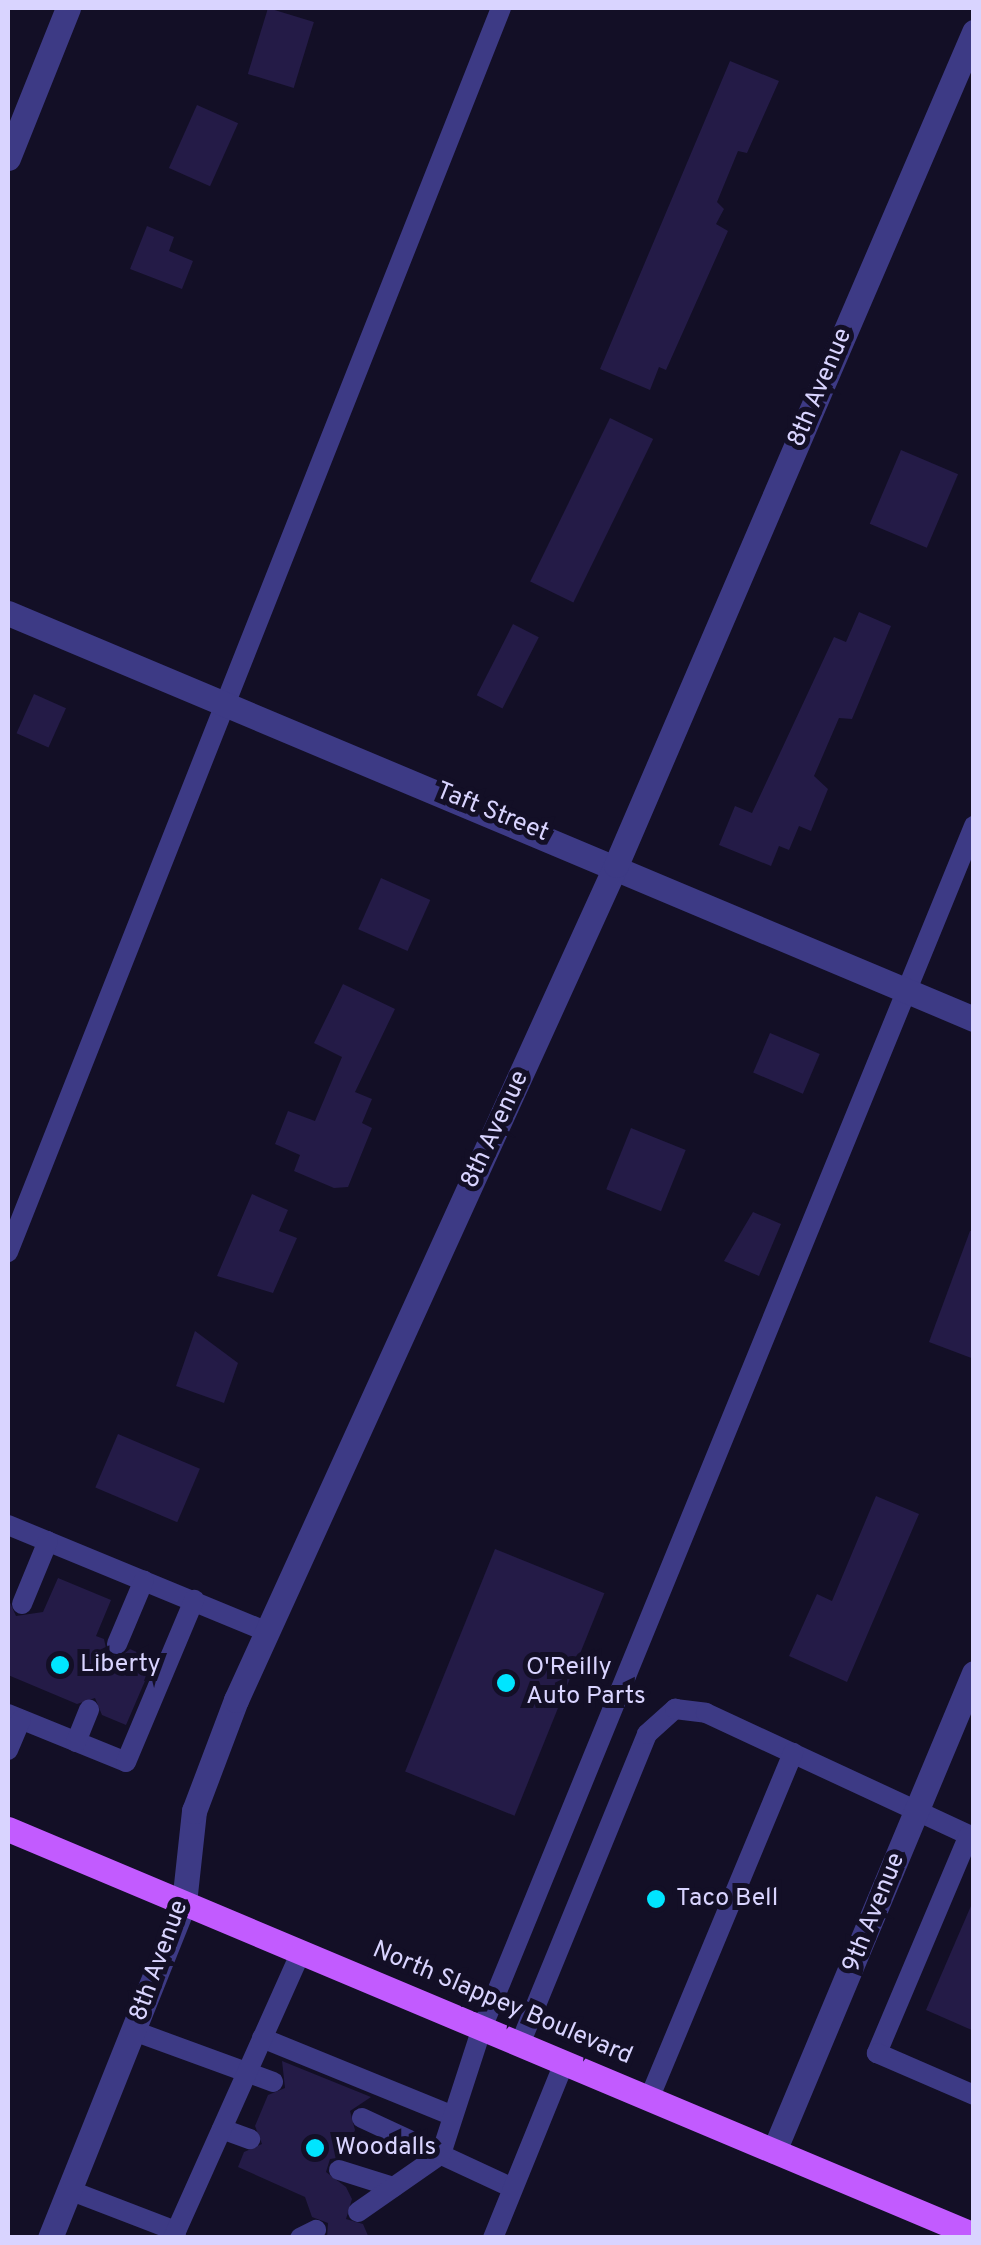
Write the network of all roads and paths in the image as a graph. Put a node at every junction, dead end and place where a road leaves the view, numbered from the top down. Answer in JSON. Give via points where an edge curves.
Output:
{"nodes":[{"id":1,"x":68,"y":8,"type":"edge"},
{"id":2,"x":501,"y":8,"type":"edge"},
{"id":3,"x":974,"y":32,"type":"edge"},
{"id":4,"x":8,"y":158,"type":"edge"},
{"id":5,"x":8,"y":612,"type":"edge"},
{"id":6,"x":223,"y":702,"type":"junction"},
{"id":7,"x":974,"y":826,"type":"edge"},
{"id":8,"x":616,"y":865,"type":"junction"},
{"id":9,"x":906,"y":990,"type":"junction"},
{"id":10,"x":974,"y":1019,"type":"edge"},
{"id":11,"x":8,"y":1252,"type":"edge"},
{"id":12,"x":8,"y":1524,"type":"edge"},
{"id":13,"x":48,"y":1541,"type":"junction"},
{"id":14,"x":144,"y":1580,"type":"junction"},
{"id":15,"x":194,"y":1600,"type":"junction"},
{"id":16,"x":22,"y":1604,"type":"dead end"},
{"id":17,"x":267,"y":1632,"type":"junction"},
{"id":18,"x":117,"y":1644,"type":"dead end"},
{"id":19,"x":974,"y":1673,"type":"edge"},
{"id":20,"x":89,"y":1710,"type":"dead end"},
{"id":21,"x":14,"y":1717,"type":"edge"},
{"id":22,"x":76,"y":1742,"type":"junction"},
{"id":23,"x":8,"y":1750,"type":"edge"},
{"id":24,"x":793,"y":1753,"type":"junction"},
{"id":25,"x":918,"y":1810,"type":"junction"},
{"id":26,"x":8,"y":1829,"type":"edge"},
{"id":27,"x":184,"y":1903,"type":"junction"},
{"id":28,"x":301,"y":1952,"type":"junction"},
{"id":29,"x":482,"y":2028,"type":"junction"},
{"id":30,"x":134,"y":2031,"type":"junction"},
{"id":31,"x":262,"y":2038,"type":"junction"},
{"id":32,"x":520,"y":2044,"type":"junction"},
{"id":33,"x":564,"y":2063,"type":"junction"},
{"id":34,"x":247,"y":2073,"type":"junction"},
{"id":35,"x":274,"y":2082,"type":"dead end"},
{"id":36,"x":974,"y":2095,"type":"edge"},
{"id":37,"x":649,"y":2099,"type":"junction"},
{"id":38,"x":453,"y":2116,"type":"junction"},
{"id":39,"x":362,"y":2118,"type":"dead end"},
{"id":40,"x":222,"y":2128,"type":"junction"},
{"id":41,"x":250,"y":2139,"type":"dead end"},
{"id":42,"x":774,"y":2151,"type":"junction"},
{"id":43,"x":441,"y":2154,"type":"junction"},
{"id":44,"x":339,"y":2170,"type":"dead end"},
{"id":45,"x":393,"y":2187,"type":"junction"},
{"id":46,"x":514,"y":2188,"type":"junction"},
{"id":47,"x":69,"y":2190,"type":"junction"},
{"id":48,"x":358,"y":2212,"type":"dead end"},
{"id":49,"x":937,"y":2229,"type":"edge"},
{"id":50,"x":175,"y":2234,"type":"edge"},
{"id":51,"x":974,"y":2235,"type":"edge"},
{"id":52,"x":50,"y":2238,"type":"edge"},
{"id":53,"x":493,"y":2238,"type":"edge"}],
"edges":[{"from":1,"to":4,"type":"street"},
{"from":2,"to":6,"type":"lane"},
{"from":3,"to":8,"type":"street","name":"8th Avenue"},
{"from":5,"to":6,"type":"street","name":"Taft Street"},
{"from":6,"to":8,"type":"street","name":"Taft Street"},
{"from":6,"to":11,"type":"lane"},
{"from":7,"to":9,"type":"lane"},
{"from":8,"to":9,"type":"street","name":"Taft Street"},
{"from":8,"to":17,"type":"street","name":"8th Avenue"},
{"from":9,"to":10,"type":"street","name":"Taft Street"},
{"from":9,"to":29,"type":"lane"},
{"from":12,"to":13,"type":"lane"},
{"from":13,"to":14,"type":"lane"},
{"from":13,"to":16,"type":"lane"},
{"from":14,"to":15,"type":"lane"},
{"from":14,"to":18,"type":"lane"},
{"from":15,"to":17,"type":"lane"},
{"from":15,"to":22,"type":"lane","via":[[126,1762]]},
{"from":17,"to":27,"type":"street","name":"8th Avenue","via":[[194,1811]]},
{"from":19,"to":25,"type":"street","name":"9th Avenue"},
{"from":20,"to":22,"type":"lane"},
{"from":21,"to":22,"type":"lane"},
{"from":21,"to":23,"type":"lane"},
{"from":24,"to":25,"type":"lane"},
{"from":24,"to":32,"type":"lane","via":[[706,1713],[674,1709],[647,1734]]},
{"from":24,"to":37,"type":"lane"},
{"from":25,"to":36,"type":"lane","via":[[970,1835],[877,2053]]},
{"from":25,"to":42,"type":"street","name":"9th Avenue"},
{"from":26,"to":27,"type":"main road","name":"North Slappey Boulevard"},
{"from":27,"to":28,"type":"main road","name":"North Slappey Boulevard"},
{"from":27,"to":30,"type":"street","name":"8th Avenue"},
{"from":28,"to":29,"type":"main road","name":"North Slappey Boulevard"},
{"from":28,"to":31,"type":"lane"},
{"from":29,"to":32,"type":"main road","name":"North Slappey Boulevard"},
{"from":29,"to":38,"type":"lane"},
{"from":30,"to":34,"type":"lane"},
{"from":30,"to":47,"type":"street","name":"8th Avenue"},
{"from":31,"to":34,"type":"lane"},
{"from":31,"to":38,"type":"lane"},
{"from":32,"to":33,"type":"main road","name":"North Slappey Boulevard"},
{"from":33,"to":37,"type":"main road","name":"North Slappey Boulevard"},
{"from":33,"to":46,"type":"lane"},
{"from":34,"to":35,"type":"lane"},
{"from":34,"to":40,"type":"lane"},
{"from":37,"to":42,"type":"main road","name":"North Slappey Boulevard"},
{"from":38,"to":43,"type":"lane"},
{"from":39,"to":43,"type":"lane"},
{"from":40,"to":41,"type":"lane"},
{"from":40,"to":50,"type":"lane"},
{"from":42,"to":49,"type":"main road","name":"North Slappey Boulevard"},
{"from":43,"to":45,"type":"lane"},
{"from":43,"to":46,"type":"lane"},
{"from":44,"to":45,"type":"lane"},
{"from":45,"to":48,"type":"lane"},
{"from":46,"to":53,"type":"lane"},
{"from":47,"to":50,"type":"lane"},
{"from":47,"to":52,"type":"street","name":"8th Avenue"},
{"from":49,"to":51,"type":"main road","name":"North Slappey Boulevard"}]}
